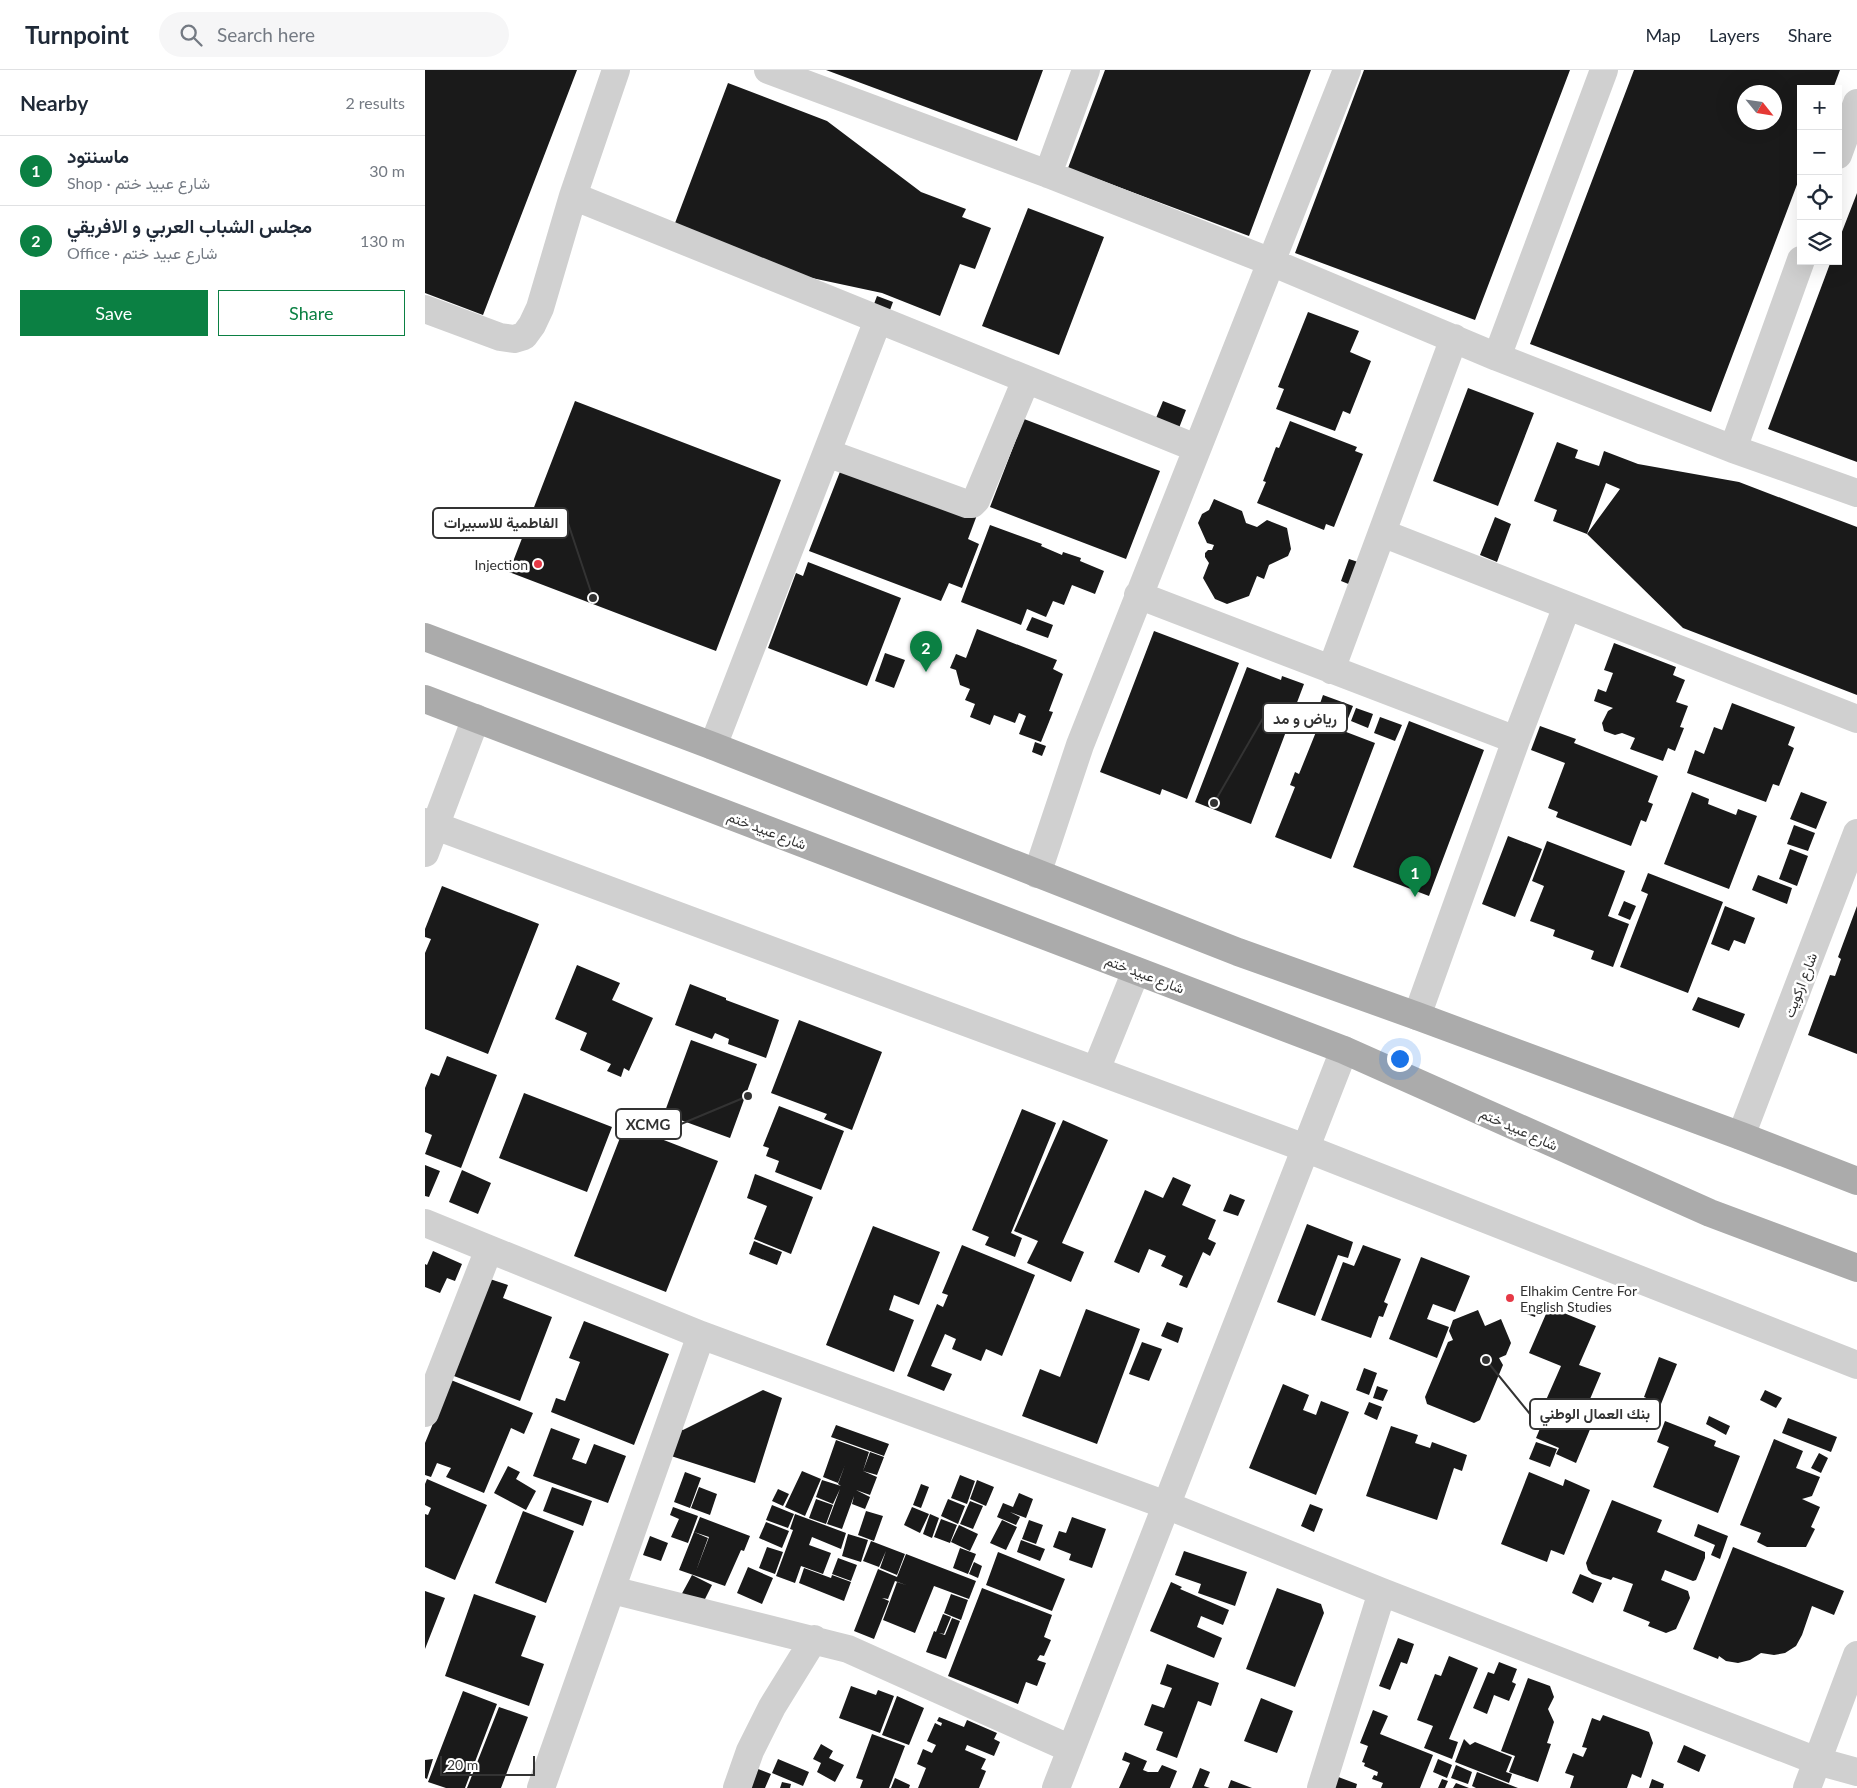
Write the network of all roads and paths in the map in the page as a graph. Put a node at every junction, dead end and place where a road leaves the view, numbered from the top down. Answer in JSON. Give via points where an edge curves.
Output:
{"nodes":[{"id":1,"x":616,"y":70,"type":"edge"},
{"id":2,"x":768,"y":70,"type":"edge"},
{"id":3,"x":1086,"y":70,"type":"edge"},
{"id":4,"x":1347,"y":70,"type":"edge"},
{"id":5,"x":1604,"y":70,"type":"edge"},
{"id":6,"x":1857,"y":103,"type":"edge"},
{"id":7,"x":1842,"y":144,"type":"edge"},
{"id":8,"x":1048,"y":174,"type":"junction"},
{"id":9,"x":573,"y":196,"type":"junction"},
{"id":10,"x":1271,"y":262,"type":"junction"},
{"id":11,"x":1799,"y":265,"type":"edge"},
{"id":12,"x":425,"y":309,"type":"edge"},
{"id":13,"x":878,"y":320,"type":"junction"},
{"id":14,"x":1454,"y":338,"type":"junction"},
{"id":15,"x":1497,"y":356,"type":"junction"},
{"id":16,"x":1026,"y":380,"type":"junction"},
{"id":17,"x":1196,"y":448,"type":"junction"},
{"id":18,"x":1733,"y":449,"type":"junction"},
{"id":19,"x":827,"y":453,"type":"junction"},
{"id":20,"x":1857,"y":493,"type":"edge"},
{"id":21,"x":1382,"y":533,"type":"junction"},
{"id":22,"x":1138,"y":595,"type":"junction"},
{"id":23,"x":1567,"y":606,"type":"junction"},
{"id":24,"x":425,"y":637,"type":"edge"},
{"id":25,"x":1331,"y":670,"type":"junction"},
{"id":26,"x":425,"y":699,"type":"edge"},
{"id":27,"x":475,"y":718,"type":"junction"},
{"id":28,"x":1857,"y":719,"type":"edge"},
{"id":29,"x":1516,"y":740,"type":"junction"},
{"id":30,"x":713,"y":746,"type":"junction"},
{"id":31,"x":430,"y":824,"type":"edge"},
{"id":32,"x":1854,"y":848,"type":"edge"},
{"id":33,"x":425,"y":853,"type":"edge"},
{"id":34,"x":1037,"y":874,"type":"junction"},
{"id":35,"x":1136,"y":971,"type":"junction"},
{"id":36,"x":1417,"y":1016,"type":"junction"},
{"id":37,"x":1344,"y":1050,"type":"junction"},
{"id":38,"x":1096,"y":1070,"type":"junction"},
{"id":39,"x":1741,"y":1136,"type":"junction"},
{"id":40,"x":1305,"y":1148,"type":"junction"},
{"id":41,"x":1857,"y":1181,"type":"edge"},
{"id":42,"x":425,"y":1223,"type":"edge"},
{"id":43,"x":489,"y":1249,"type":"junction"},
{"id":44,"x":1857,"y":1268,"type":"edge"},
{"id":45,"x":701,"y":1334,"type":"junction"},
{"id":46,"x":1857,"y":1365,"type":"edge"},
{"id":47,"x":425,"y":1413,"type":"edge"},
{"id":48,"x":1166,"y":1505,"type":"junction"},
{"id":49,"x":612,"y":1590,"type":"junction"},
{"id":50,"x":1382,"y":1592,"type":"junction"},
{"id":51,"x":814,"y":1639,"type":"junction"},
{"id":52,"x":1857,"y":1655,"type":"edge"},
{"id":53,"x":1071,"y":1749,"type":"junction"},
{"id":54,"x":1817,"y":1761,"type":"junction"},
{"id":55,"x":1857,"y":1772,"type":"edge"},
{"id":56,"x":541,"y":1788,"type":"edge"},
{"id":57,"x":737,"y":1788,"type":"edge"},
{"id":58,"x":1056,"y":1788,"type":"edge"},
{"id":59,"x":1321,"y":1788,"type":"edge"},
{"id":60,"x":1807,"y":1788,"type":"edge"}],
"edges":[{"from":1,"to":9,"type":"street"},
{"from":2,"to":8,"type":"street"},
{"from":3,"to":8,"type":"street"},
{"from":4,"to":10,"type":"street"},
{"from":5,"to":15,"type":"street"},
{"from":6,"to":7,"type":"street"},
{"from":8,"to":10,"type":"street"},
{"from":9,"to":12,"type":"street","via":[[540,308],[524,336],[514,339],[500,337]]},
{"from":9,"to":13,"type":"street"},
{"from":10,"to":14,"type":"street"},
{"from":10,"to":17,"type":"street"},
{"from":11,"to":18,"type":"street"},
{"from":13,"to":16,"type":"street"},
{"from":13,"to":19,"type":"street"},
{"from":14,"to":15,"type":"street"},
{"from":14,"to":21,"type":"street"},
{"from":15,"to":18,"type":"street"},
{"from":16,"to":17,"type":"street"},
{"from":16,"to":19,"type":"street","via":[[972,504]]},
{"from":17,"to":22,"type":"street"},
{"from":18,"to":20,"type":"street"},
{"from":19,"to":30,"type":"street"},
{"from":21,"to":23,"type":"street"},
{"from":21,"to":25,"type":"street"},
{"from":22,"to":25,"type":"street"},
{"from":22,"to":34,"type":"street","via":[[1080,744]]},
{"from":23,"to":28,"type":"street"},
{"from":23,"to":29,"type":"street"},
{"from":24,"to":30,"type":"main road"},
{"from":25,"to":29,"type":"street"},
{"from":26,"to":27,"type":"main road","name":"شارع عبيد ختم"},
{"from":27,"to":31,"type":"street"},
{"from":27,"to":35,"type":"main road","name":"شارع عبيد ختم"},
{"from":29,"to":36,"type":"street"},
{"from":30,"to":34,"type":"main road"},
{"from":31,"to":33,"type":"street"},
{"from":31,"to":38,"type":"street"},
{"from":32,"to":39,"type":"street","name":"شارع اركويت"},
{"from":34,"to":36,"type":"main road","via":[[1237,952]]},
{"from":35,"to":37,"type":"main road","name":"شارع عبيد ختم"},
{"from":35,"to":38,"type":"street"},
{"from":36,"to":39,"type":"main road"},
{"from":37,"to":40,"type":"street"},
{"from":37,"to":44,"type":"main road","name":"شارع عبيد ختم","via":[[1710,1213]]},
{"from":38,"to":40,"type":"street"},
{"from":39,"to":41,"type":"main road"},
{"from":40,"to":46,"type":"street"},
{"from":40,"to":48,"type":"street"},
{"from":42,"to":43,"type":"street"},
{"from":43,"to":45,"type":"street"},
{"from":43,"to":47,"type":"street"},
{"from":45,"to":48,"type":"street"},
{"from":45,"to":49,"type":"street"},
{"from":48,"to":50,"type":"street"},
{"from":48,"to":53,"type":"street"},
{"from":49,"to":51,"type":"street"},
{"from":49,"to":56,"type":"street"},
{"from":50,"to":54,"type":"street"},
{"from":50,"to":59,"type":"street"},
{"from":51,"to":53,"type":"street","via":[[848,1649]]},
{"from":51,"to":57,"type":"street","via":[[772,1707],[750,1751]]},
{"from":52,"to":54,"type":"street"},
{"from":53,"to":58,"type":"street"},
{"from":54,"to":55,"type":"street"},
{"from":54,"to":60,"type":"street"}]}
